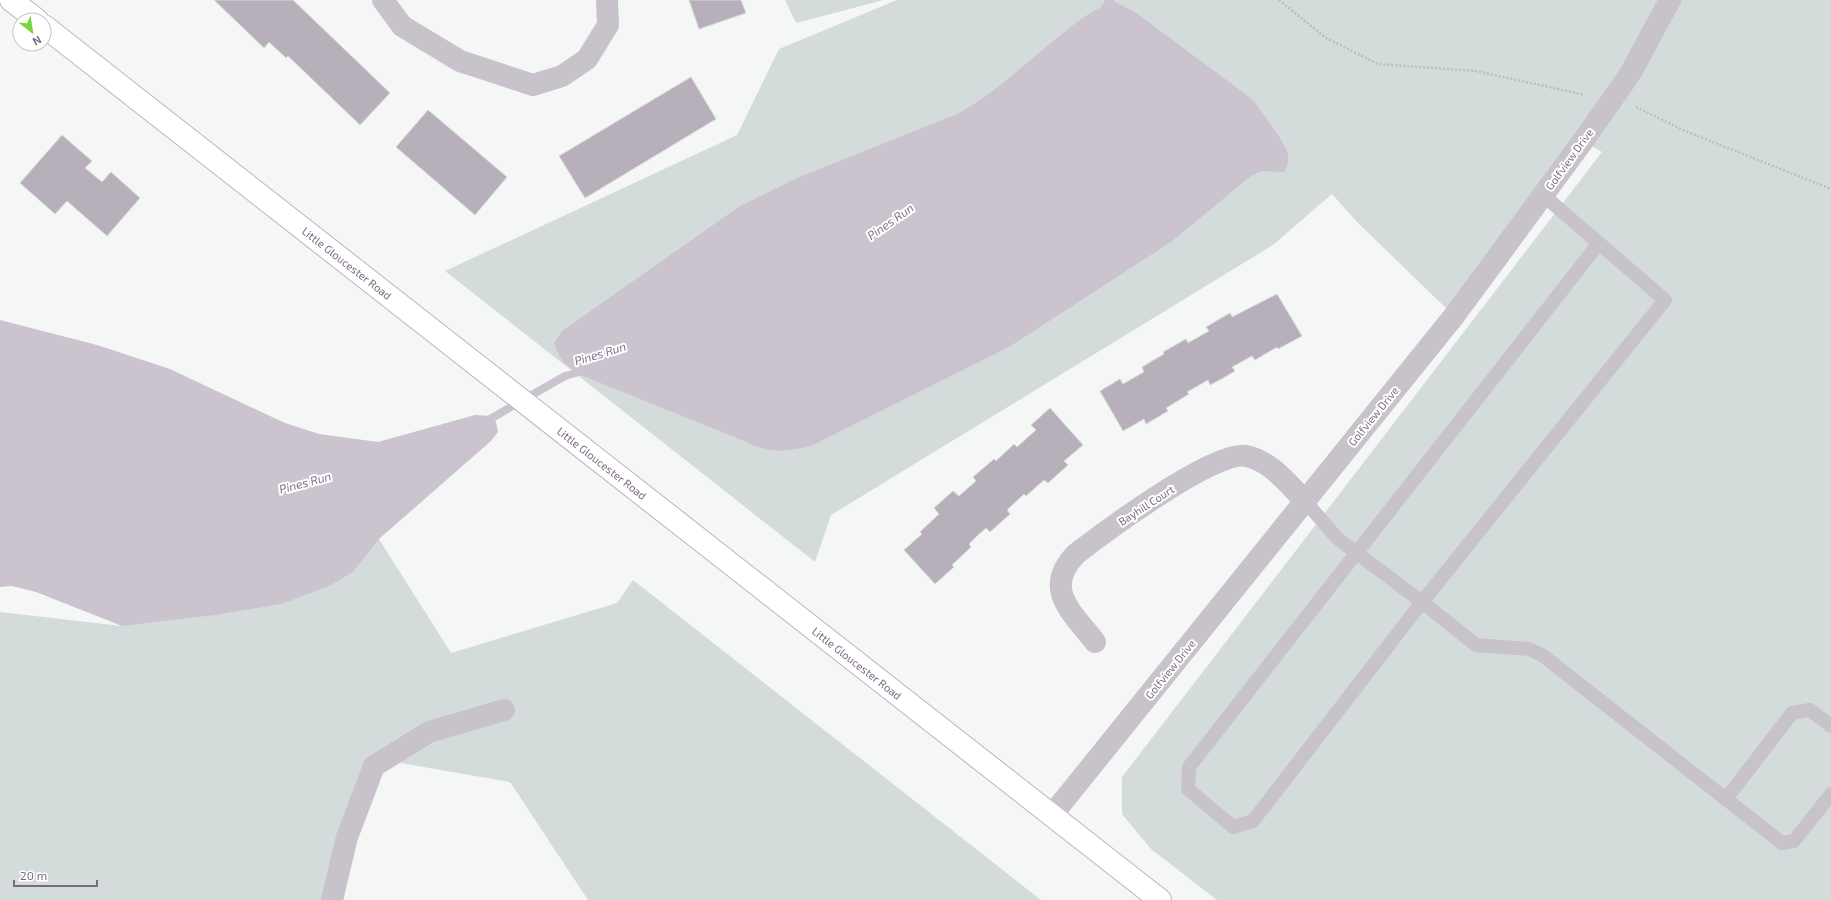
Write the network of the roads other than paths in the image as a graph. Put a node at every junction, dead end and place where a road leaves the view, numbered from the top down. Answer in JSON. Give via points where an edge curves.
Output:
{"nodes":[{"id":1,"x":11,"y":0,"type":"edge"},
{"id":2,"x":383,"y":0,"type":"edge"},
{"id":3,"x":607,"y":0,"type":"edge"},
{"id":4,"x":1670,"y":0,"type":"edge"},
{"id":5,"x":27,"y":12,"type":"edge"},
{"id":6,"x":52,"y":32,"type":"edge"},
{"id":7,"x":1543,"y":195,"type":"junction"},
{"id":8,"x":1599,"y":243,"type":"junction"},
{"id":9,"x":1305,"y":501,"type":"junction"},
{"id":10,"x":1357,"y":553,"type":"junction"},
{"id":11,"x":1422,"y":602,"type":"junction"},
{"id":12,"x":1095,"y":642,"type":"dead end"},
{"id":13,"x":504,"y":710,"type":"dead end"},
{"id":14,"x":1831,"y":726,"type":"edge"},
{"id":15,"x":1831,"y":794,"type":"edge"},
{"id":16,"x":1726,"y":799,"type":"junction"},
{"id":17,"x":1052,"y":815,"type":"junction"},
{"id":18,"x":332,"y":900,"type":"edge"},
{"id":19,"x":1160,"y":900,"type":"edge"}],
"edges":[{"from":1,"to":5,"type":"street"},
{"from":2,"to":3,"type":"street","via":[[402,26],[460,60],[533,86],[562,76],[587,59],[608,25]]},
{"from":4,"to":7,"type":"street","name":"Golfview Drive","via":[[1630,74]]},
{"from":6,"to":17,"type":"street","name":"Little Gloucester Road"},
{"from":7,"to":8,"type":"lane"},
{"from":7,"to":9,"type":"street","name":"Golfview Drive","via":[[1454,316]]},
{"from":8,"to":10,"type":"lane"},
{"from":8,"to":11,"type":"lane","via":[[1665,300]]},
{"from":9,"to":10,"type":"lane","via":[[1337,538]]},
{"from":9,"to":12,"type":"street","name":"Bayhill Court","via":[[1272,469],[1258,459],[1244,455],[1220,460],[1156,497],[1076,554],[1062,573],[1060,583],[1068,607]]},
{"from":9,"to":17,"type":"street","name":"Golfview Drive"},
{"from":10,"to":11,"type":"lane"},
{"from":10,"to":11,"type":"lane","via":[[1189,767],[1188,789],[1233,827],[1253,822]]},
{"from":11,"to":16,"type":"lane","via":[[1476,645],[1529,649],[1542,655]]},
{"from":13,"to":18,"type":"street","via":[[428,732],[374,766],[347,837]]},
{"from":14,"to":16,"type":"lane","via":[[1810,710],[1792,713]]},
{"from":15,"to":16,"type":"lane","via":[[1794,841],[1782,843]]},
{"from":17,"to":19,"type":"street","name":"Little Gloucester Road"}]}
